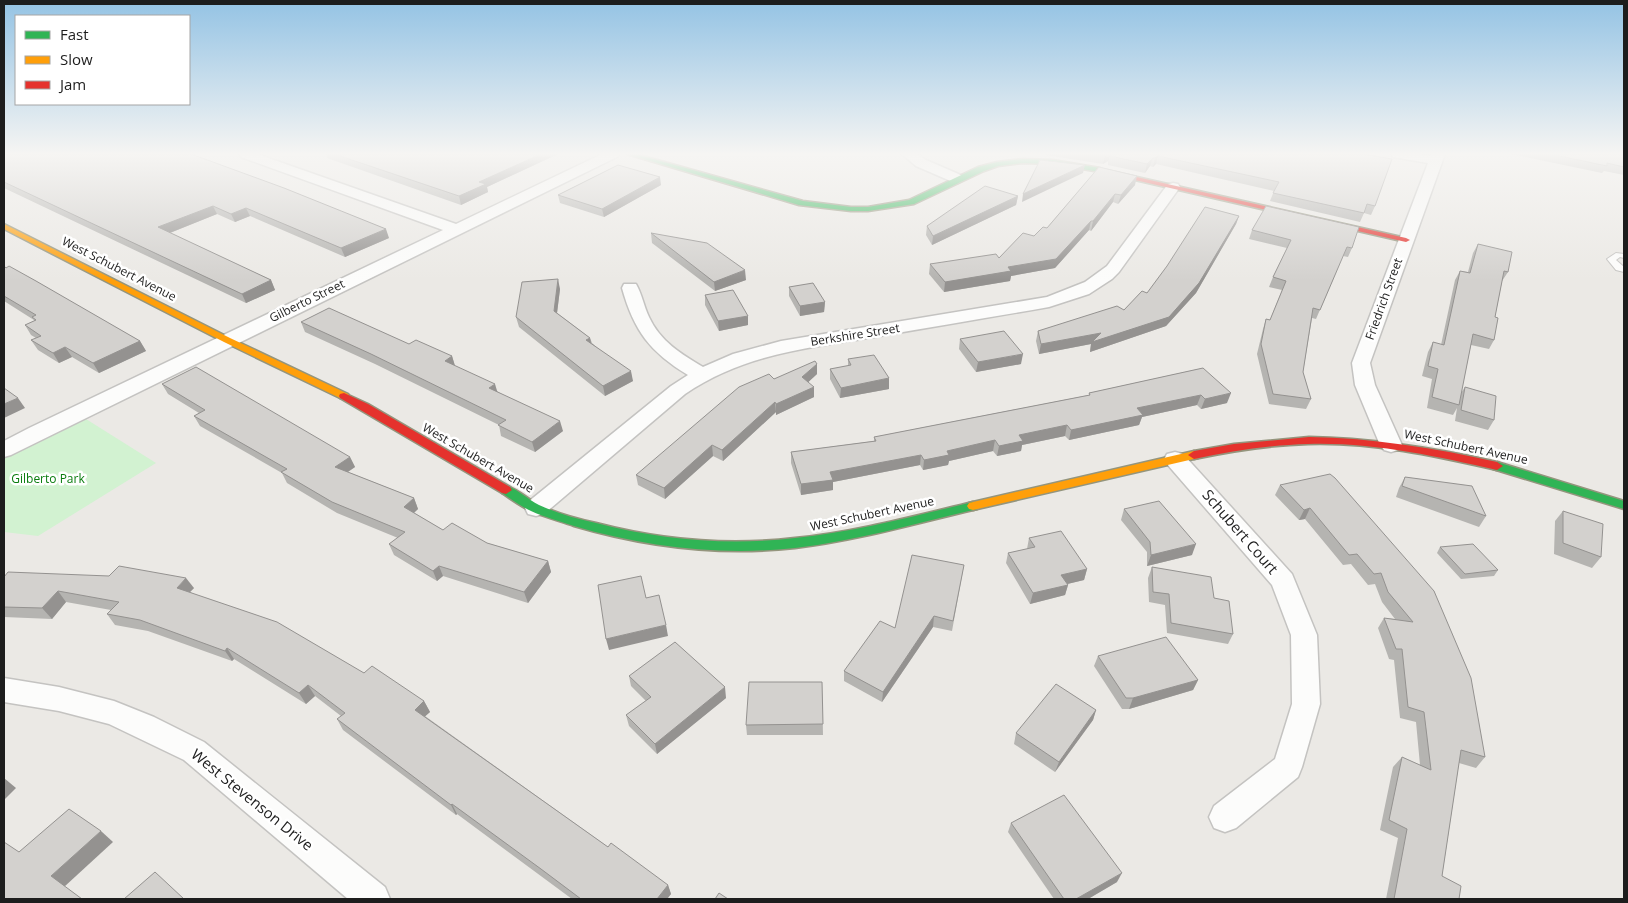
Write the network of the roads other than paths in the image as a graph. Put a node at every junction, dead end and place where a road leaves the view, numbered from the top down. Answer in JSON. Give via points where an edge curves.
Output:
{"nodes":[{"id":1,"x":364,"y":196,"type":"edge"},
{"id":2,"x":524,"y":196,"type":"edge"},
{"id":3,"x":778,"y":196,"type":"edge"},
{"id":4,"x":925,"y":196,"type":"edge"},
{"id":5,"x":1166,"y":196,"type":"edge"},
{"id":6,"x":1213,"y":196,"type":"edge"},
{"id":7,"x":1422,"y":196,"type":"edge"},
{"id":8,"x":4,"y":226,"type":"edge"},
{"id":9,"x":456,"y":229,"type":"junction"},
{"id":10,"x":1406,"y":240,"type":"junction"},
{"id":11,"x":1624,"y":256,"type":"edge"},
{"id":12,"x":1624,"y":270,"type":"edge"},
{"id":13,"x":630,"y":288,"type":"dead end"},
{"id":14,"x":227,"y":340,"type":"junction"},
{"id":15,"x":701,"y":374,"type":"junction"},
{"id":16,"x":1391,"y":445,"type":"junction"},
{"id":17,"x":4,"y":450,"type":"edge"},
{"id":18,"x":1175,"y":459,"type":"junction"},
{"id":19,"x":1624,"y":505,"type":"edge"},
{"id":20,"x":536,"y":508,"type":"junction"},
{"id":21,"x":4,"y":690,"type":"edge"},
{"id":22,"x":1225,"y":817,"type":"dead end"},
{"id":23,"x":373,"y":899,"type":"edge"}],
"edges":[{"from":1,"to":9,"type":"street"},
{"from":2,"to":9,"type":"street","name":"Gilberto Street"},
{"from":3,"to":4,"type":"street","via":[[834,208],[868,209],[898,205]]},
{"from":5,"to":15,"type":"street","name":"Berkshire Street","via":[[1113,269],[1088,289],[1071,296],[1018,308],[773,349],[728,361]]},
{"from":6,"to":10,"type":"street"},
{"from":7,"to":10,"type":"street","name":"Friedrich Street"},
{"from":8,"to":14,"type":"street","name":"West Schubert Avenue"},
{"from":9,"to":14,"type":"street","name":"Gilberto Street"},
{"from":10,"to":16,"type":"street","name":"Friedrich Street","via":[[1361,363],[1365,385]]},
{"from":11,"to":12,"type":"lane","via":[[1611,259]]},
{"from":13,"to":15,"type":"street","via":[[638,316],[654,342]]},
{"from":14,"to":17,"type":"street","name":"Gilberto Street"},
{"from":14,"to":20,"type":"street","name":"West Schubert Avenue","via":[[364,406]]},
{"from":15,"to":20,"type":"street","name":"Berkshire Street"},
{"from":16,"to":18,"type":"street","name":"West Schubert Avenue","via":[[1291,440]]},
{"from":16,"to":19,"type":"street","name":"West Schubert Avenue","via":[[1460,457]]},
{"from":18,"to":20,"type":"street","name":"West Schubert Avenue","via":[[860,533],[794,543],[735,546],[680,542],[622,534],[580,524]]},
{"from":18,"to":22,"type":"street","name":"Schubert Court","via":[[1283,581],[1304,635],[1306,704],[1287,767]]},
{"from":21,"to":23,"type":"street","name":"West Stevenson Drive","via":[[113,713],[194,751]]}]}
